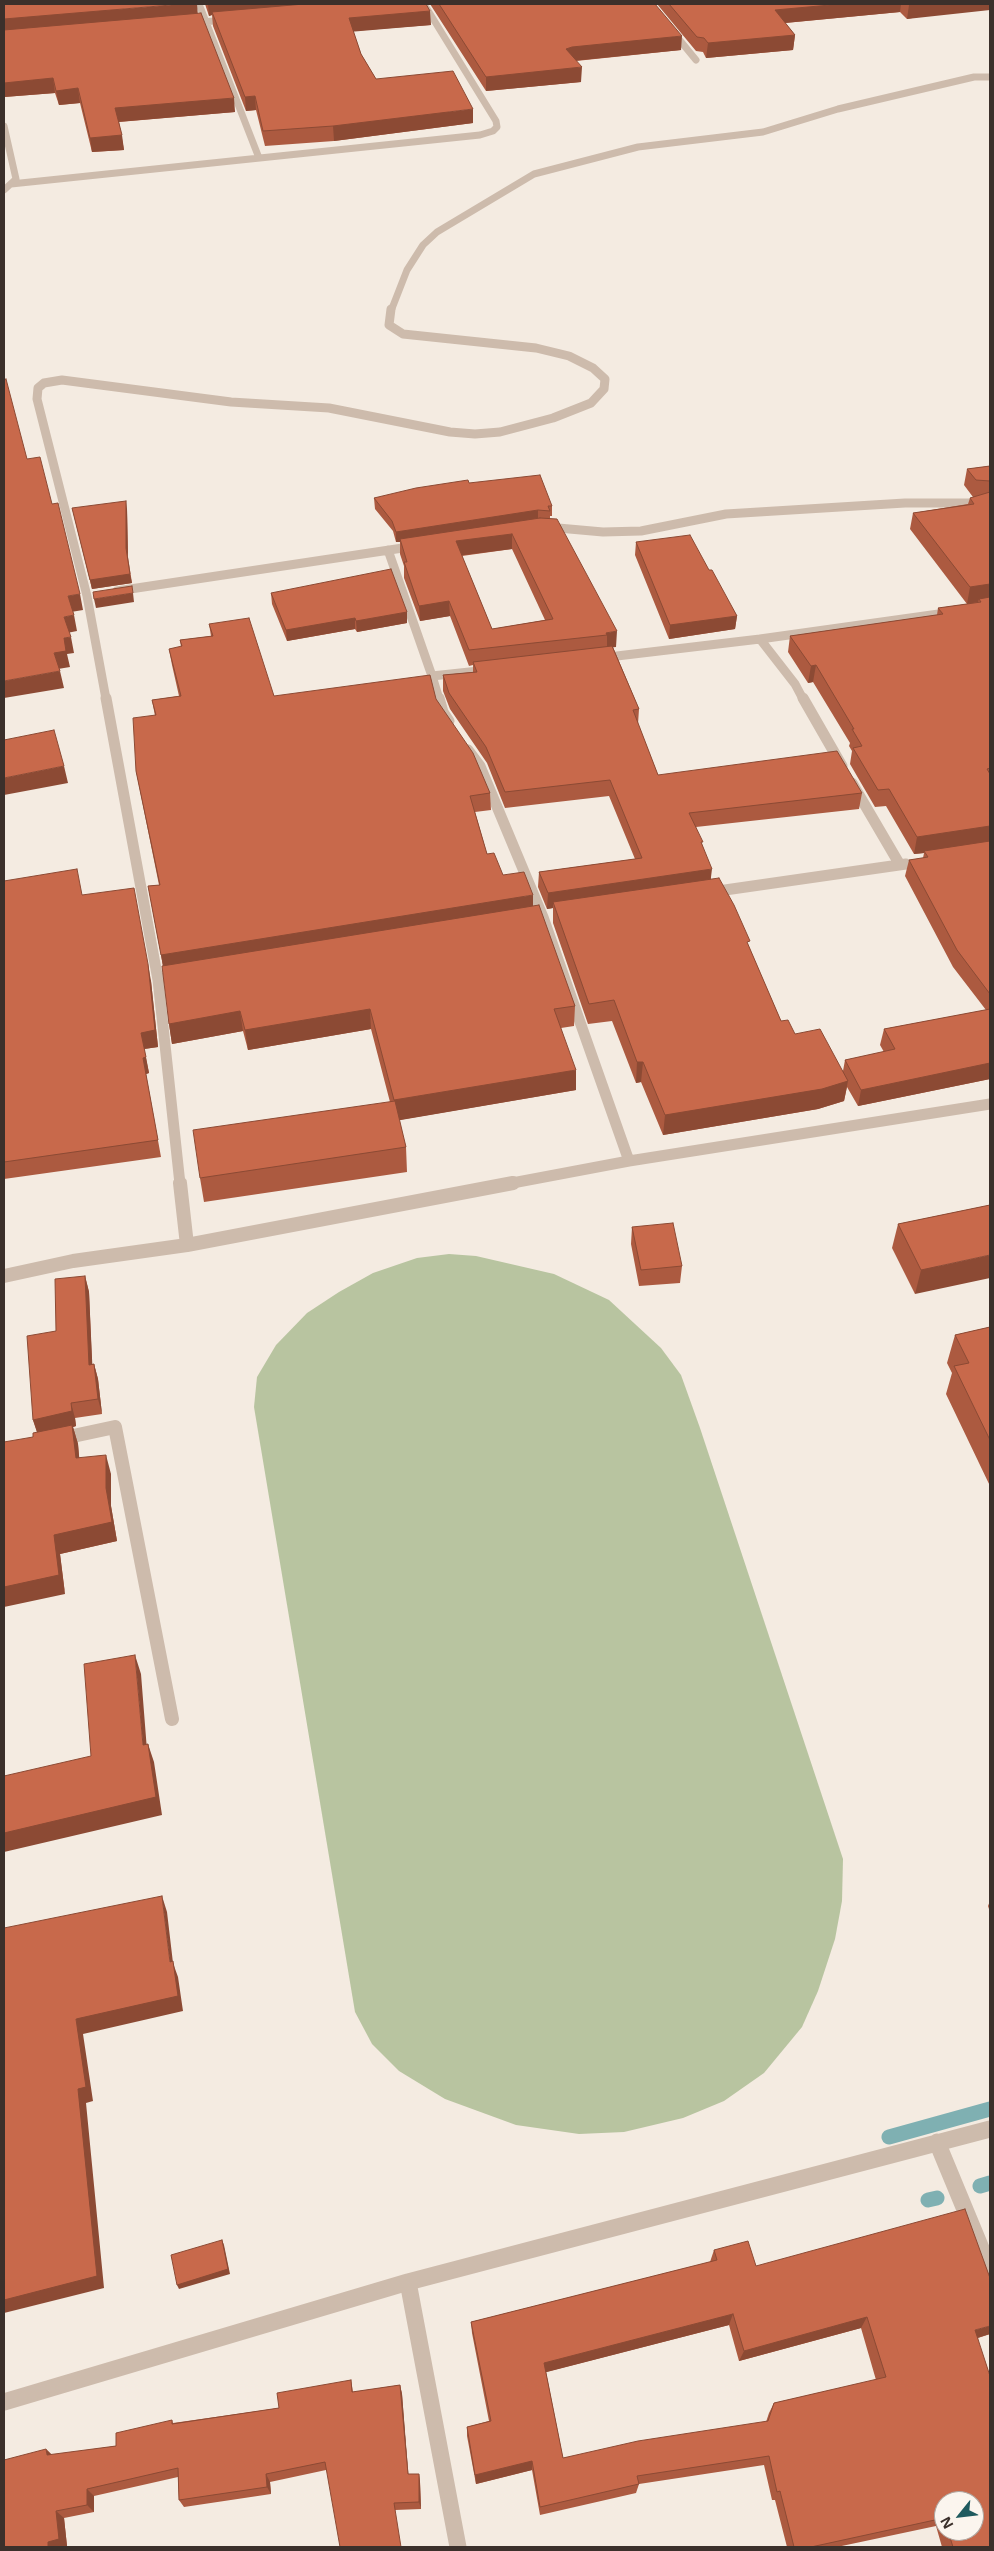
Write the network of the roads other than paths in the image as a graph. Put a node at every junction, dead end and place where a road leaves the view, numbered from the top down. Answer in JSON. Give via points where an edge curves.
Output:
{"nodes":[{"id":1,"x":199,"y":4,"type":"edge"},
{"id":2,"x":424,"y":4,"type":"edge"},
{"id":3,"x":650,"y":4,"type":"edge"},
{"id":4,"x":235,"y":19,"type":"edge"},
{"id":5,"x":206,"y":22,"type":"junction"},
{"id":6,"x":177,"y":24,"type":"edge"},
{"id":7,"x":696,"y":60,"type":"dead end"},
{"id":8,"x":990,"y":76,"type":"edge"},
{"id":9,"x":4,"y":126,"type":"edge"},
{"id":10,"x":259,"y":158,"type":"junction"},
{"id":11,"x":11,"y":184,"type":"junction"},
{"id":12,"x":4,"y":190,"type":"edge"},
{"id":13,"x":990,"y":503,"type":"edge"},
{"id":14,"x":539,"y":527,"type":"edge"},
{"id":15,"x":425,"y":544,"type":"edge"},
{"id":16,"x":388,"y":550,"type":"junction"},
{"id":17,"x":97,"y":594,"type":"junction"},
{"id":18,"x":961,"y":611,"type":"edge"},
{"id":19,"x":760,"y":639,"type":"junction"},
{"id":20,"x":587,"y":659,"type":"edge"},
{"id":21,"x":500,"y":669,"type":"edge"},
{"id":22,"x":432,"y":676,"type":"junction"},
{"id":23,"x":454,"y":728,"type":"edge"},
{"id":24,"x":464,"y":744,"type":"edge"},
{"id":25,"x":918,"y":862,"type":"edge"},
{"id":26,"x":900,"y":865,"type":"junction"},
{"id":27,"x":697,"y":894,"type":"edge"},
{"id":28,"x":177,"y":976,"type":"edge"},
{"id":29,"x":158,"y":980,"type":"junction"},
{"id":30,"x":990,"y":1104,"type":"edge"},
{"id":31,"x":629,"y":1161,"type":"junction"},
{"id":32,"x":188,"y":1245,"type":"junction"},
{"id":33,"x":4,"y":1276,"type":"edge"},
{"id":34,"x":41,"y":1443,"type":"edge"},
{"id":35,"x":172,"y":1719,"type":"dead end"},
{"id":36,"x":990,"y":2129,"type":"edge"},
{"id":37,"x":937,"y":2142,"type":"junction"},
{"id":38,"x":990,"y":2270,"type":"edge"},
{"id":39,"x":408,"y":2282,"type":"junction"},
{"id":40,"x":4,"y":2402,"type":"edge"},
{"id":41,"x":458,"y":2547,"type":"edge"}],
"edges":[{"from":1,"to":5,"type":"street"},
{"from":2,"to":10,"type":"street","via":[[497,127],[480,135]]},
{"from":3,"to":7,"type":"street"},
{"from":4,"to":5,"type":"street"},
{"from":5,"to":6,"type":"street"},
{"from":5,"to":10,"type":"street"},
{"from":8,"to":17,"type":"street","via":[[838,109],[763,132],[638,147],[534,174],[437,232],[423,245],[407,270],[390,313],[389,325],[403,334],[536,348],[569,356],[594,368],[605,379],[604,389],[591,404],[553,418],[500,432],[466,433],[329,408],[231,402],[62,380],[44,382],[38,388],[36,399]]},
{"from":9,"to":11,"type":"street","via":[[16,179]]},
{"from":10,"to":11,"type":"street"},
{"from":11,"to":12,"type":"street"},
{"from":13,"to":14,"type":"street","via":[[906,503],[726,514],[642,531],[603,532]]},
{"from":15,"to":16,"type":"street"},
{"from":16,"to":17,"type":"street"},
{"from":16,"to":22,"type":"street"},
{"from":17,"to":29,"type":"street"},
{"from":18,"to":19,"type":"street"},
{"from":19,"to":20,"type":"street"},
{"from":19,"to":26,"type":"street","via":[[794,684]]},
{"from":21,"to":22,"type":"street"},
{"from":22,"to":23,"type":"street","via":[[443,712]]},
{"from":24,"to":31,"type":"street","via":[[480,766],[543,917]]},
{"from":25,"to":26,"type":"street"},
{"from":26,"to":27,"type":"street"},
{"from":28,"to":29,"type":"street"},
{"from":29,"to":32,"type":"street"},
{"from":30,"to":31,"type":"street"},
{"from":31,"to":32,"type":"street"},
{"from":32,"to":33,"type":"street","via":[[73,1261]]},
{"from":34,"to":35,"type":"street","via":[[115,1428]]},
{"from":36,"to":37,"type":"street"},
{"from":37,"to":38,"type":"street"},
{"from":37,"to":39,"type":"street"},
{"from":39,"to":40,"type":"street"},
{"from":39,"to":41,"type":"street"}]}
